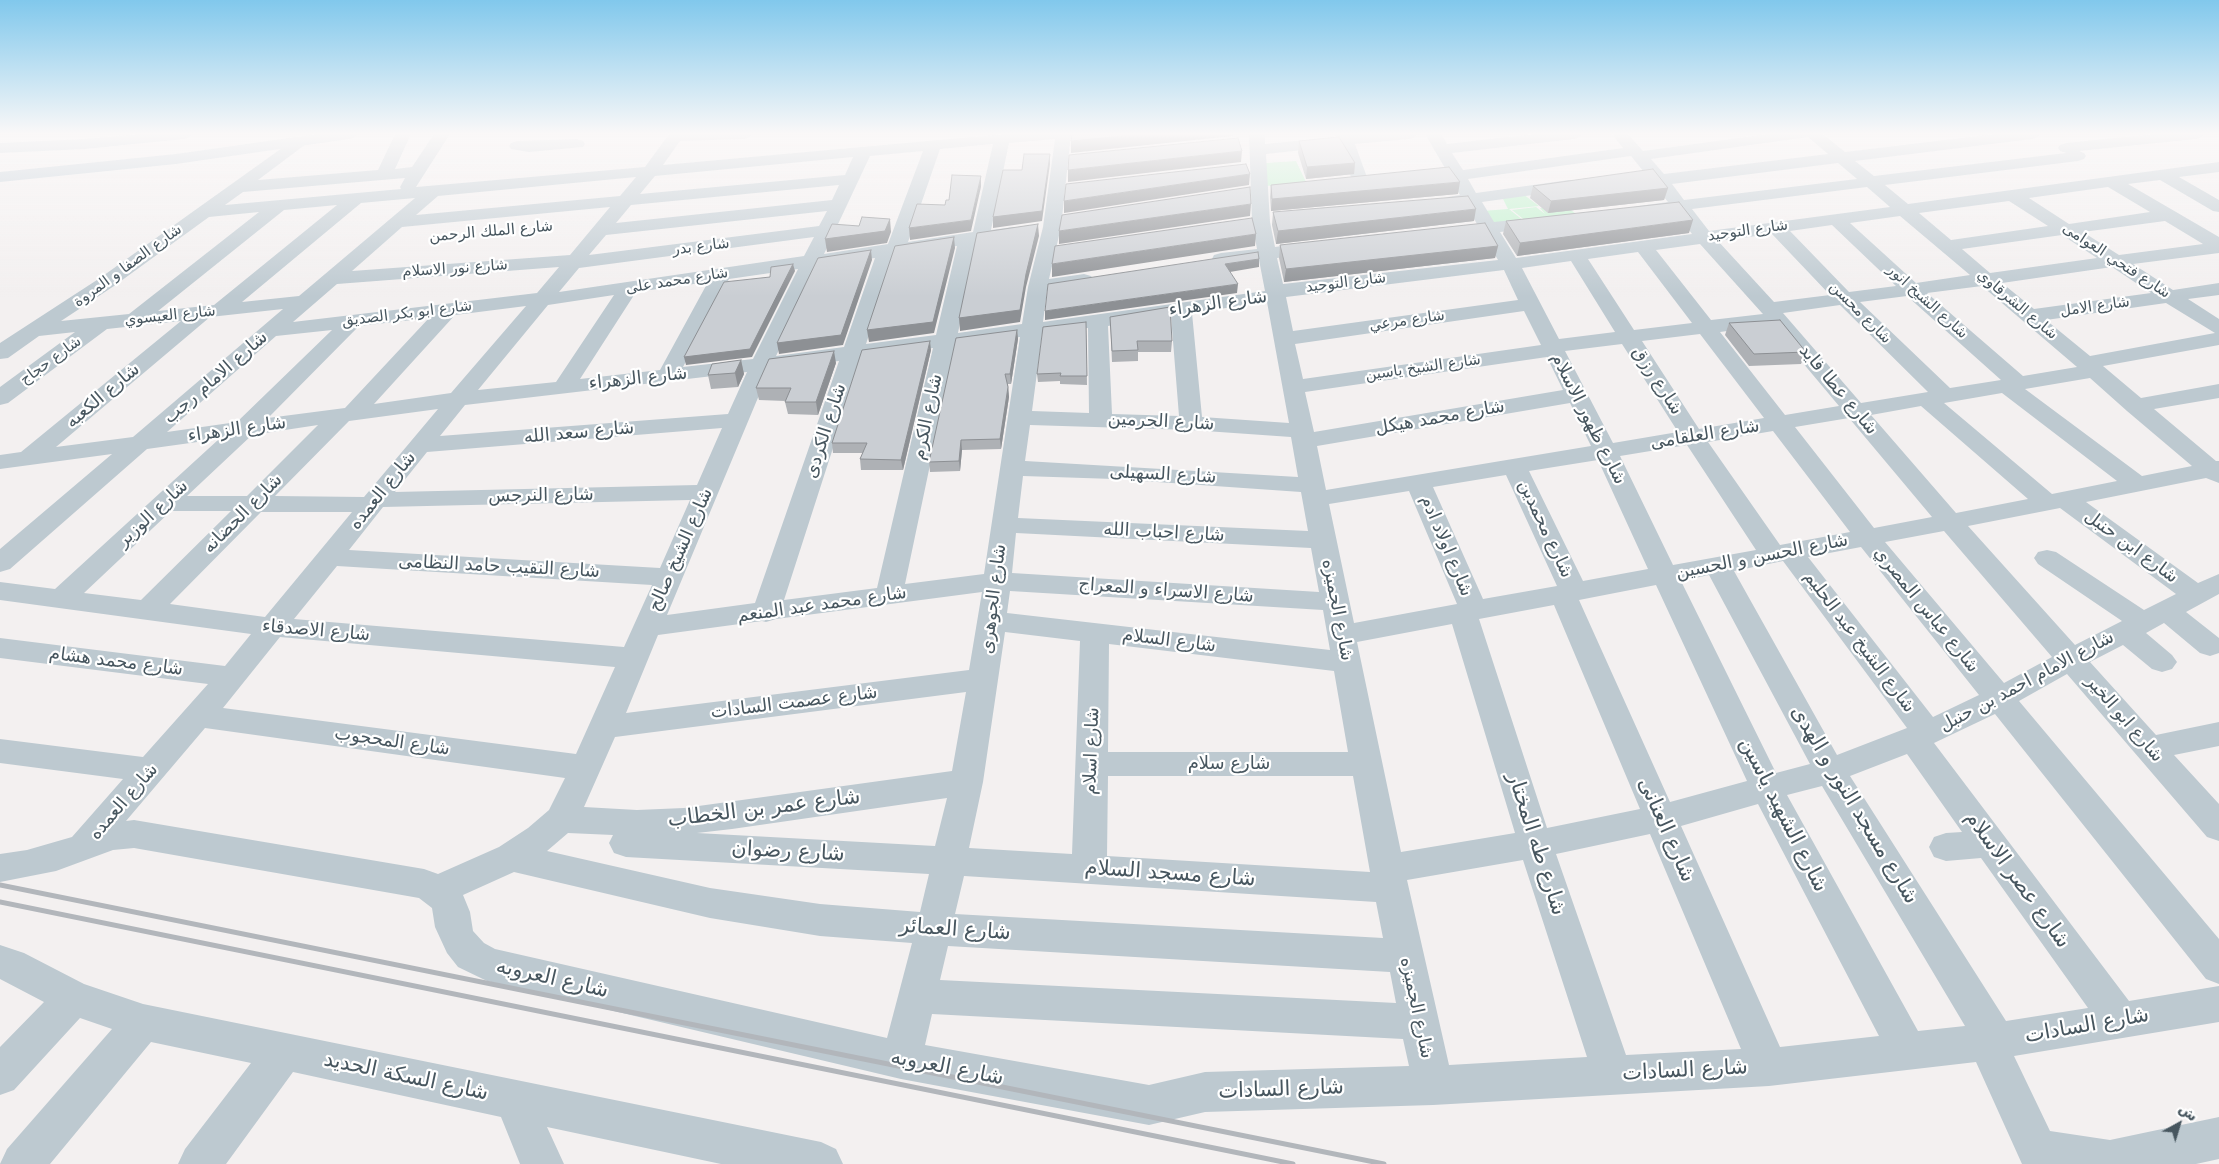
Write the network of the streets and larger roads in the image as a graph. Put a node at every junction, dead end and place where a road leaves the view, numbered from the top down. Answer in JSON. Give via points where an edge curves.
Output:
{"nodes":[{"id":1,"x":237,"y":188,"type":"edge"},
{"id":2,"x":407,"y":188,"type":"edge"},
{"id":3,"x":472,"y":188,"type":"edge"},
{"id":4,"x":636,"y":188,"type":"edge"},
{"id":5,"x":752,"y":188,"type":"edge"},
{"id":6,"x":848,"y":188,"type":"edge"},
{"id":7,"x":916,"y":188,"type":"edge"},
{"id":8,"x":988,"y":188,"type":"edge"},
{"id":9,"x":1067,"y":188,"type":"edge"},
{"id":10,"x":1257,"y":188,"type":"edge"},
{"id":11,"x":1464,"y":188,"type":"edge"},
{"id":12,"x":1549,"y":188,"type":"edge"},
{"id":13,"x":1667,"y":188,"type":"edge"},
{"id":14,"x":1822,"y":188,"type":"edge"},
{"id":15,"x":1879,"y":188,"type":"edge"},
{"id":16,"x":2061,"y":188,"type":"edge"},
{"id":17,"x":2126,"y":188,"type":"edge"},
{"id":18,"x":2186,"y":188,"type":"edge"},
{"id":19,"x":432,"y":192,"type":"junction"},
{"id":20,"x":403,"y":195,"type":"junction"},
{"id":21,"x":2012,"y":195,"type":"junction"},
{"id":22,"x":355,"y":199,"type":"junction"},
{"id":23,"x":626,"y":200,"type":"junction"},
{"id":24,"x":1470,"y":200,"type":"junction"},
{"id":25,"x":1442,"y":202,"type":"edge"},
{"id":26,"x":840,"y":204,"type":"junction"},
{"id":27,"x":279,"y":206,"type":"junction"},
{"id":28,"x":1681,"y":206,"type":"junction"},
{"id":29,"x":2219,"y":207,"type":"edge"},
{"id":30,"x":1904,"y":210,"type":"junction"},
{"id":31,"x":202,"y":212,"type":"junction"},
{"id":32,"x":1628,"y":212,"type":"edge"},
{"id":33,"x":2168,"y":214,"type":"junction"},
{"id":34,"x":1564,"y":219,"type":"edge"},
{"id":35,"x":1836,"y":219,"type":"junction"},
{"id":36,"x":597,"y":225,"type":"junction"},
{"id":37,"x":1776,"y":227,"type":"junction"},
{"id":38,"x":1488,"y":228,"type":"junction"},
{"id":39,"x":2066,"y":229,"type":"junction"},
{"id":40,"x":827,"y":230,"type":"junction"},
{"id":41,"x":400,"y":231,"type":"junction"},
{"id":42,"x":1057,"y":234,"type":"junction"},
{"id":43,"x":1430,"y":234,"type":"edge"},
{"id":44,"x":974,"y":237,"type":"junction"},
{"id":45,"x":1704,"y":237,"type":"junction"},
{"id":46,"x":1641,"y":241,"type":"junction"},
{"id":47,"x":1334,"y":245,"type":"edge"},
{"id":48,"x":1947,"y":246,"type":"junction"},
{"id":49,"x":2219,"y":246,"type":"edge"},
{"id":50,"x":891,"y":249,"type":"junction"},
{"id":51,"x":1267,"y":252,"type":"junction"},
{"id":52,"x":1576,"y":255,"type":"junction"},
{"id":53,"x":576,"y":261,"type":"junction"},
{"id":54,"x":812,"y":261,"type":"junction"},
{"id":55,"x":1201,"y":262,"type":"edge"},
{"id":56,"x":2117,"y":262,"type":"junction"},
{"id":57,"x":1510,"y":264,"type":"junction"},
{"id":58,"x":411,"y":272,"type":"junction"},
{"id":59,"x":722,"y":274,"type":"junction"},
{"id":60,"x":333,"y":278,"type":"junction"},
{"id":61,"x":1100,"y":278,"type":"edge"},
{"id":62,"x":1988,"y":280,"type":"junction"},
{"id":63,"x":1038,"y":287,"type":"junction"},
{"id":64,"x":629,"y":288,"type":"junction"},
{"id":65,"x":2219,"y":289,"type":"edge"},
{"id":66,"x":1913,"y":290,"type":"junction"},
{"id":67,"x":1276,"y":293,"type":"junction"},
{"id":68,"x":2171,"y":297,"type":"junction"},
{"id":69,"x":543,"y":299,"type":"junction"},
{"id":70,"x":1845,"y":300,"type":"junction"},
{"id":71,"x":305,"y":301,"type":"junction"},
{"id":72,"x":1530,"y":304,"type":"junction"},
{"id":73,"x":449,"y":309,"type":"junction"},
{"id":74,"x":1181,"y":309,"type":"junction"},
{"id":75,"x":212,"y":311,"type":"junction"},
{"id":76,"x":1773,"y":314,"type":"junction"},
{"id":77,"x":2030,"y":316,"type":"junction"},
{"id":78,"x":382,"y":317,"type":"junction"},
{"id":79,"x":134,"y":320,"type":"junction"},
{"id":80,"x":353,"y":321,"type":"junction"},
{"id":81,"x":1098,"y":321,"type":"junction"},
{"id":82,"x":101,"y":323,"type":"junction"},
{"id":83,"x":1705,"y":328,"type":"junction"},
{"id":84,"x":2219,"y":328,"type":"edge"},
{"id":85,"x":1032,"y":329,"type":"junction"},
{"id":86,"x":35,"y":331,"type":"junction"},
{"id":87,"x":270,"y":331,"type":"junction"},
{"id":88,"x":1629,"y":337,"type":"junction"},
{"id":89,"x":1284,"y":338,"type":"junction"},
{"id":90,"x":2219,"y":339,"type":"edge"},
{"id":91,"x":945,"y":340,"type":"junction"},
{"id":92,"x":1553,"y":348,"type":"junction"},
{"id":93,"x":853,"y":352,"type":"junction"},
{"id":94,"x":0,"y":353,"type":"edge"},
{"id":95,"x":762,"y":363,"type":"junction"},
{"id":96,"x":2090,"y":367,"type":"junction"},
{"id":97,"x":668,"y":376,"type":"junction"},
{"id":98,"x":2013,"y":385,"type":"junction"},
{"id":99,"x":564,"y":387,"type":"junction"},
{"id":100,"x":1294,"y":387,"type":"junction"},
{"id":101,"x":2219,"y":390,"type":"edge"},
{"id":102,"x":1576,"y":395,"type":"junction"},
{"id":103,"x":1936,"y":397,"type":"junction"},
{"id":104,"x":0,"y":398,"type":"edge"},
{"id":105,"x":460,"y":399,"type":"junction"},
{"id":106,"x":2135,"y":406,"type":"junction"},
{"id":107,"x":1855,"y":410,"type":"junction"},
{"id":108,"x":345,"y":416,"type":"junction"},
{"id":109,"x":1020,"y":418,"type":"junction"},
{"id":110,"x":1101,"y":419,"type":"junction"},
{"id":111,"x":737,"y":420,"type":"junction"},
{"id":112,"x":1191,"y":423,"type":"junction"},
{"id":113,"x":1780,"y":423,"type":"junction"},
{"id":114,"x":244,"y":429,"type":"junction"},
{"id":115,"x":1303,"y":436,"type":"junction"},
{"id":116,"x":1693,"y":437,"type":"junction"},
{"id":117,"x":140,"y":443,"type":"junction"},
{"id":118,"x":420,"y":445,"type":"junction"},
{"id":119,"x":1606,"y":452,"type":"junction"},
{"id":120,"x":28,"y":458,"type":"junction"},
{"id":121,"x":0,"y":462,"type":"edge"},
{"id":122,"x":1515,"y":467,"type":"junction"},
{"id":123,"x":1012,"y":468,"type":"junction"},
{"id":124,"x":2216,"y":472,"type":"edge"},
{"id":125,"x":0,"y":479,"type":"edge"},
{"id":126,"x":1418,"y":482,"type":"junction"},
{"id":127,"x":2138,"y":485,"type":"junction"},
{"id":128,"x":706,"y":492,"type":"junction"},
{"id":129,"x":1314,"y":492,"type":"junction"},
{"id":130,"x":2057,"y":501,"type":"junction"},
{"id":131,"x":165,"y":503,"type":"junction"},
{"id":132,"x":373,"y":503,"type":"junction"},
{"id":133,"x":253,"y":504,"type":"junction"},
{"id":134,"x":1950,"y":522,"type":"junction"},
{"id":135,"x":1004,"y":525,"type":"junction"},
{"id":136,"x":1867,"y":537,"type":"junction"},
{"id":137,"x":1324,"y":540,"type":"junction"},
{"id":138,"x":1782,"y":553,"type":"junction"},
{"id":139,"x":329,"y":557,"type":"junction"},
{"id":140,"x":2047,"y":558,"type":"dead end"},
{"id":141,"x":0,"y":563,"type":"edge"},
{"id":142,"x":1717,"y":565,"type":"junction"},
{"id":143,"x":1666,"y":575,"type":"junction"},
{"id":144,"x":669,"y":577,"type":"junction"},
{"id":145,"x":996,"y":581,"type":"junction"},
{"id":146,"x":2208,"y":589,"type":"edge"},
{"id":147,"x":0,"y":591,"type":"edge"},
{"id":148,"x":1568,"y":593,"type":"junction"},
{"id":149,"x":889,"y":596,"type":"junction"},
{"id":150,"x":61,"y":599,"type":"junction"},
{"id":151,"x":1335,"y":602,"type":"junction"},
{"id":152,"x":146,"y":611,"type":"junction"},
{"id":153,"x":766,"y":612,"type":"junction"},
{"id":154,"x":1468,"y":612,"type":"junction"},
{"id":155,"x":992,"y":621,"type":"junction"},
{"id":156,"x":2145,"y":621,"type":"junction"},
{"id":157,"x":272,"y":627,"type":"junction"},
{"id":158,"x":647,"y":627,"type":"junction"},
{"id":159,"x":1096,"y":633,"type":"junction"},
{"id":160,"x":2210,"y":646,"type":"dead end"},
{"id":161,"x":0,"y":648,"type":"edge"},
{"id":162,"x":1344,"y":648,"type":"junction"},
{"id":163,"x":634,"y":658,"type":"junction"},
{"id":164,"x":2072,"y":659,"type":"junction"},
{"id":165,"x":2162,"y":662,"type":"dead end"},
{"id":166,"x":232,"y":677,"type":"junction"},
{"id":167,"x":984,"y":679,"type":"junction"},
{"id":168,"x":1999,"y":699,"type":"junction"},
{"id":169,"x":198,"y":716,"type":"junction"},
{"id":170,"x":604,"y":727,"type":"junction"},
{"id":171,"x":2219,"y":734,"type":"edge"},
{"id":172,"x":1921,"y":737,"type":"junction"},
{"id":173,"x":2150,"y":748,"type":"junction"},
{"id":174,"x":0,"y":750,"type":"edge"},
{"id":175,"x":1092,"y":764,"type":"junction"},
{"id":176,"x":1367,"y":764,"type":"junction"},
{"id":177,"x":585,"y":768,"type":"junction"},
{"id":178,"x":152,"y":770,"type":"junction"},
{"id":179,"x":1830,"y":771,"type":"junction"},
{"id":180,"x":967,"y":782,"type":"junction"},
{"id":181,"x":1767,"y":789,"type":"junction"},
{"id":182,"x":1662,"y":818,"type":"junction"},
{"id":183,"x":560,"y":819,"type":"junction"},
{"id":184,"x":2219,"y":827,"type":"edge"},
{"id":185,"x":631,"y":833,"type":"junction"},
{"id":186,"x":1990,"y":843,"type":"junction"},
{"id":187,"x":1535,"y":844,"type":"junction"},
{"id":188,"x":85,"y":845,"type":"junction"},
{"id":189,"x":1946,"y":847,"type":"dead end"},
{"id":190,"x":511,"y":857,"type":"junction"},
{"id":191,"x":950,"y":861,"type":"junction"},
{"id":192,"x":0,"y":868,"type":"edge"},
{"id":193,"x":1089,"y":868,"type":"junction"},
{"id":194,"x":1390,"y":878,"type":"junction"},
{"id":195,"x":606,"y":881,"type":"junction"},
{"id":196,"x":436,"y":890,"type":"junction"},
{"id":197,"x":934,"y":929,"type":"junction"},
{"id":198,"x":1405,"y":956,"type":"junction"},
{"id":199,"x":4,"y":967,"type":"edge"},
{"id":200,"x":2219,"y":967,"type":"edge"},
{"id":201,"x":918,"y":996,"type":"junction"},
{"id":202,"x":74,"y":998,"type":"junction"},
{"id":203,"x":2219,"y":1004,"type":"edge"},
{"id":204,"x":2121,"y":1021,"type":"junction"},
{"id":205,"x":143,"y":1022,"type":"junction"},
{"id":206,"x":1419,"y":1022,"type":"junction"},
{"id":207,"x":1992,"y":1042,"type":"junction"},
{"id":208,"x":1908,"y":1051,"type":"junction"},
{"id":209,"x":284,"y":1052,"type":"junction"},
{"id":210,"x":901,"y":1060,"type":"junction"},
{"id":211,"x":1769,"y":1067,"type":"junction"},
{"id":212,"x":1613,"y":1075,"type":"junction"},
{"id":213,"x":0,"y":1076,"type":"edge"},
{"id":214,"x":1433,"y":1085,"type":"junction"},
{"id":215,"x":514,"y":1099,"type":"junction"},
{"id":216,"x":1148,"y":1105,"type":"joint"},
{"id":217,"x":2219,"y":1138,"type":"edge"},
{"id":218,"x":2041,"y":1157,"type":"edge"},
{"id":219,"x":2116,"y":1163,"type":"edge"},
{"id":220,"x":22,"y":1164,"type":"edge"},
{"id":221,"x":200,"y":1164,"type":"edge"},
{"id":222,"x":542,"y":1164,"type":"edge"},
{"id":223,"x":821,"y":1164,"type":"edge"}],
"edges":[{"from":1,"to":31,"type":"street","name":"شارع الصفا و المروة"},
{"from":2,"to":20,"type":"street"},
{"from":3,"to":19,"type":"street"},
{"from":4,"to":23,"type":"street","name":"شارع العمده"},
{"from":5,"to":23,"type":"street"},
{"from":6,"to":26,"type":"street","name":"شارع الشيخ صالح"},
{"from":7,"to":50,"type":"street","name":"شارع الكردى"},
{"from":8,"to":44,"type":"street","name":"شارع الكرم"},
{"from":9,"to":42,"type":"street","name":"شارع الجوهرى"},
{"from":10,"to":51,"type":"street","name":"شارع الجميزه"},
{"from":11,"to":24,"type":"street","name":"شارع ظهور الاسلام"},
{"from":12,"to":24,"type":"street"},
{"from":13,"to":28,"type":"street","name":"شارع عطا فايد"},
{"from":14,"to":28,"type":"street"},
{"from":15,"to":30,"type":"street","name":"شارع الشرقاوي"},
{"from":16,"to":21,"type":"street","name":"شارع التوحيد"},
{"from":17,"to":33,"type":"street"},
{"from":18,"to":29,"type":"street"},
{"from":19,"to":20,"type":"street"},
{"from":19,"to":41,"type":"street","name":"شارع الامام رجب"},
{"from":20,"to":22,"type":"street"},
{"from":21,"to":30,"type":"street","name":"شارع التوحيد"},
{"from":21,"to":39,"type":"street","name":"شارع فتحي العوامى"},
{"from":22,"to":27,"type":"street"},
{"from":22,"to":75,"type":"street","name":"شارع الكعبه"},
{"from":23,"to":36,"type":"street","name":"شارع العمده"},
{"from":23,"to":41,"type":"street"},
{"from":24,"to":25,"type":"street"},
{"from":24,"to":38,"type":"street","name":"شارع ظهور الاسلام"},
{"from":26,"to":36,"type":"street"},
{"from":26,"to":40,"type":"street","name":"شارع الشيخ صالح"},
{"from":27,"to":31,"type":"street"},
{"from":27,"to":79,"type":"street"},
{"from":28,"to":32,"type":"street"},
{"from":28,"to":45,"type":"street","name":"شارع عطا فايد"},
{"from":30,"to":35,"type":"street","name":"شارع التوحيد"},
{"from":30,"to":48,"type":"street","name":"شارع الشرقاوي"},
{"from":31,"to":86,"type":"street","name":"شارع الصفا و المروة"},
{"from":33,"to":39,"type":"street"},
{"from":33,"to":49,"type":"street"},
{"from":34,"to":38,"type":"street"},
{"from":35,"to":37,"type":"street","name":"شارع التوحيد"},
{"from":35,"to":66,"type":"street","name":"شارع الشيخ انور"},
{"from":36,"to":53,"type":"street","name":"شارع العمده"},
{"from":37,"to":45,"type":"street","name":"شارع التوحيد"},
{"from":37,"to":70,"type":"street","name":"شارع محسن"},
{"from":38,"to":43,"type":"street"},
{"from":38,"to":57,"type":"street","name":"شارع ظهور الاسلام"},
{"from":39,"to":48,"type":"street"},
{"from":39,"to":56,"type":"street","name":"شارع فتحي العوامى"},
{"from":40,"to":53,"type":"street","name":"شارع بدر"},
{"from":40,"to":54,"type":"street","name":"شارع الشيخ صالح"},
{"from":41,"to":60,"type":"street","name":"شارع الامام رجب","via":[[373,243]]},
{"from":42,"to":44,"type":"street","name":"شارع محمد على"},
{"from":42,"to":63,"type":"street","name":"شارع الجوهرى"},
{"from":44,"to":50,"type":"street","name":"شارع محمد على"},
{"from":44,"to":91,"type":"street","name":"شارع الكرم"},
{"from":45,"to":46,"type":"street","name":"شارع التوحيد"},
{"from":45,"to":76,"type":"street","name":"شارع عطا فايد"},
{"from":46,"to":52,"type":"street","name":"شارع التوحيد"},
{"from":46,"to":83,"type":"street","name":"شارع عباس المصري"},
{"from":47,"to":51,"type":"street"},
{"from":48,"to":62,"type":"street","name":"شارع الشرقاوي"},
{"from":49,"to":56,"type":"street","name":"شارع الشيخ ياسين"},
{"from":50,"to":54,"type":"street","name":"شارع محمد على"},
{"from":50,"to":93,"type":"street","name":"شارع الكردى"},
{"from":51,"to":55,"type":"street"},
{"from":51,"to":67,"type":"street","name":"شارع الجميزه"},
{"from":52,"to":57,"type":"street","name":"شارع التوحيد"},
{"from":52,"to":88,"type":"street","name":"شارع رزق"},
{"from":53,"to":58,"type":"street","name":"شارع نور الاسلام"},
{"from":53,"to":69,"type":"street","name":"شارع العمده"},
{"from":54,"to":59,"type":"street","name":"شارع محمد على"},
{"from":54,"to":95,"type":"street","name":"شارع الشيخ صالح"},
{"from":56,"to":62,"type":"street","name":"شارع الشيخ ياسين"},
{"from":56,"to":68,"type":"street","name":"شارع فتحي العوامى"},
{"from":57,"to":67,"type":"street","name":"شارع التوحيد"},
{"from":57,"to":72,"type":"street","name":"شارع ظهور الاسلام"},
{"from":58,"to":60,"type":"street","name":"شارع نور الاسلام"},
{"from":58,"to":78,"type":"street"},
{"from":59,"to":64,"type":"street","name":"شارع محمد على"},
{"from":59,"to":97,"type":"street"},
{"from":60,"to":71,"type":"street","name":"شارع الامام رجب"},
{"from":61,"to":63,"type":"street"},
{"from":62,"to":66,"type":"street","name":"شارع الشيخ ياسين"},
{"from":62,"to":77,"type":"street","name":"شارع الشرقاوي"},
{"from":63,"to":85,"type":"street","name":"شارع الجوهرى"},
{"from":64,"to":69,"type":"street","name":"شارع محمد على"},
{"from":64,"to":99,"type":"street"},
{"from":65,"to":68,"type":"street","name":"شارع الامل"},
{"from":66,"to":70,"type":"street","name":"شارع الشيخ ياسين"},
{"from":66,"to":98,"type":"street","name":"شارع الشيخ انور"},
{"from":67,"to":74,"type":"street","name":"شارع الزهراء"},
{"from":67,"to":89,"type":"street","name":"شارع الجميزه"},
{"from":68,"to":77,"type":"street","name":"شارع الامل"},
{"from":68,"to":84,"type":"street","name":"شارع فتحي العوامى"},
{"from":69,"to":73,"type":"street","name":"شارع ابو بكر الصديق"},
{"from":69,"to":105,"type":"street","name":"شارع العمده"},
{"from":70,"to":76,"type":"street","name":"شارع الشيخ ياسين"},
{"from":70,"to":103,"type":"street","name":"شارع محسن"},
{"from":71,"to":75,"type":"street","name":"شارع العيسوي"},
{"from":71,"to":87,"type":"street","name":"شارع الامام رجب"},
{"from":72,"to":89,"type":"street","name":"شارع مرعي"},
{"from":72,"to":92,"type":"street","name":"شارع ظهور الاسلام"},
{"from":73,"to":78,"type":"street","name":"شارع ابو بكر الصديق"},
{"from":73,"to":108,"type":"street","name":"شارع الحضانه"},
{"from":74,"to":81,"type":"street","name":"شارع الزهراء"},
{"from":74,"to":112,"type":"street"},
{"from":75,"to":79,"type":"street","name":"شارع العيسوي"},
{"from":75,"to":120,"type":"street","name":"شارع الكعبه"},
{"from":76,"to":83,"type":"street","name":"شارع الشيخ ياسين"},
{"from":76,"to":107,"type":"street","name":"شارع عطا فايد"},
{"from":77,"to":96,"type":"street","name":"شارع الشرقاوي"},
{"from":78,"to":80,"type":"street","name":"شارع ابو بكر الصديق"},
{"from":79,"to":82,"type":"street","name":"شارع العيسوي"},
{"from":80,"to":87,"type":"street","name":"شارع ابو بكر الصديق"},
{"from":80,"to":114,"type":"street","name":"شارع الوزير"},
{"from":81,"to":85,"type":"street","name":"شارع الزهراء"},
{"from":81,"to":110,"type":"street"},
{"from":82,"to":86,"type":"street","name":"شارع العيسوي"},
{"from":82,"to":104,"type":"street","name":"شارع حجاج"},
{"from":83,"to":88,"type":"street","name":"شارع الشيخ ياسين"},
{"from":83,"to":113,"type":"street","name":"شارع عباس المصري"},
{"from":85,"to":91,"type":"street","name":"شارع الزهراء"},
{"from":85,"to":109,"type":"street","name":"شارع الجوهرى"},
{"from":86,"to":94,"type":"street","name":"شارع الصفا و المروة"},
{"from":87,"to":117,"type":"street","name":"شارع الامام رجب"},
{"from":88,"to":92,"type":"street","name":"شارع الشيخ ياسين"},
{"from":88,"to":116,"type":"street","name":"شارع رزق"},
{"from":89,"to":100,"type":"street","name":"شارع الجميزه"},
{"from":90,"to":96,"type":"street"},
{"from":91,"to":93,"type":"street","name":"شارع الزهراء"},
{"from":91,"to":149,"type":"street","name":"شارع الكرم"},
{"from":92,"to":100,"type":"street","name":"شارع الشيخ ياسين"},
{"from":92,"to":102,"type":"street","name":"شارع ظهور الاسلام"},
{"from":93,"to":95,"type":"street","name":"شارع الزهراء"},
{"from":93,"to":153,"type":"street","name":"شارع الكردى"},
{"from":95,"to":97,"type":"street","name":"شارع الزهراء"},
{"from":95,"to":111,"type":"street","name":"شارع الشيخ صالح"},
{"from":96,"to":98,"type":"street","name":"شارع العلقامى"},
{"from":96,"to":106,"type":"street","name":"شارع الشرقاوي"},
{"from":97,"to":99,"type":"street","name":"شارع الزهراء"},
{"from":98,"to":103,"type":"street","name":"شارع العلقامى"},
{"from":98,"to":127,"type":"street","name":"شارع الشيخ انور"},
{"from":99,"to":105,"type":"street","name":"شارع الزهراء"},
{"from":100,"to":115,"type":"street","name":"شارع الجميزه"},
{"from":101,"to":106,"type":"street"},
{"from":102,"to":115,"type":"street","name":"شارع محمد هيكل"},
{"from":102,"to":119,"type":"street","name":"شارع ظهور الاسلام"},
{"from":103,"to":107,"type":"street","name":"شارع العلقامى"},
{"from":103,"to":130,"type":"street","name":"شارع محسن"},
{"from":105,"to":108,"type":"street","name":"شارع الزهراء"},
{"from":105,"to":118,"type":"street","name":"شارع العمده"},
{"from":106,"to":124,"type":"street","name":"شارع الشرقاوي"},
{"from":107,"to":113,"type":"street","name":"شارع العلقامى"},
{"from":107,"to":134,"type":"street","name":"شارع عطا فايد"},
{"from":108,"to":114,"type":"street","name":"شارع الزهراء"},
{"from":108,"to":133,"type":"street","name":"شارع الحضانه"},
{"from":109,"to":110,"type":"street","name":"شارع الحرمين"},
{"from":109,"to":123,"type":"street","name":"شارع الجوهرى"},
{"from":110,"to":112,"type":"street","name":"شارع الحرمين"},
{"from":111,"to":118,"type":"street","name":"شارع سعد الله"},
{"from":111,"to":128,"type":"street","name":"شارع الشيخ صالح"},
{"from":112,"to":115,"type":"street","name":"شارع الحرمين"},
{"from":113,"to":116,"type":"street","name":"شارع العلقامى"},
{"from":113,"to":136,"type":"street","name":"شارع عباس المصري"},
{"from":114,"to":117,"type":"street","name":"شارع الزهراء"},
{"from":114,"to":131,"type":"street","name":"شارع الوزير"},
{"from":115,"to":129,"type":"street","name":"شارع الجميزه"},
{"from":116,"to":119,"type":"street","name":"شارع العلقامى"},
{"from":116,"to":138,"type":"street","name":"شارع رزق"},
{"from":117,"to":120,"type":"street","name":"شارع الزهراء"},
{"from":117,"to":141,"type":"street","name":"شارع الامام رجب"},
{"from":118,"to":132,"type":"street","name":"شارع العمده"},
{"from":119,"to":122,"type":"street","name":"شارع العلقامى"},
{"from":119,"to":143,"type":"street","name":"شارع ظهور الاسلام"},
{"from":120,"to":121,"type":"street","name":"شارع الزهراء"},
{"from":120,"to":125,"type":"street","name":"شارع الكعبه"},
{"from":122,"to":126,"type":"street","name":"شارع العلقامى"},
{"from":122,"to":148,"type":"street","name":"شارع محمدين"},
{"from":123,"to":129,"type":"street","name":"شارع السهيلى","via":[[1153,474]]},
{"from":123,"to":135,"type":"street","name":"شارع الجوهرى"},
{"from":124,"to":127,"type":"street","name":"شارع الحسن و الحسين"},
{"from":126,"to":129,"type":"street","name":"شارع العلقامى"},
{"from":126,"to":154,"type":"street","name":"شارع اولاد ادم"},
{"from":127,"to":130,"type":"street","name":"شارع الحسن و الحسين"},
{"from":128,"to":132,"type":"street","name":"شارع النرجس"},
{"from":128,"to":144,"type":"street","name":"شارع الشيخ صالح"},
{"from":129,"to":137,"type":"street","name":"شارع الجميزه"},
{"from":130,"to":134,"type":"street","name":"شارع الحسن و الحسين"},
{"from":130,"to":146,"type":"street","name":"شارع ابن حنبل"},
{"from":131,"to":133,"type":"street","name":"شارع النرجس"},
{"from":131,"to":150,"type":"street","name":"شارع الوزير"},
{"from":132,"to":133,"type":"street","name":"شارع النرجس"},
{"from":132,"to":139,"type":"street","name":"شارع العمده"},
{"from":133,"to":152,"type":"street","name":"شارع الحضانه"},
{"from":134,"to":136,"type":"street","name":"شارع الحسن و الحسين"},
{"from":134,"to":164,"type":"street","name":"شارع ابو الخير"},
{"from":135,"to":137,"type":"street","name":"شارع احباب الله"},
{"from":135,"to":145,"type":"street","name":"شارع الجوهرى"},
{"from":136,"to":138,"type":"street","name":"شارع الحسن و الحسين"},
{"from":136,"to":168,"type":"street","name":"شارع عباس المصري"},
{"from":137,"to":151,"type":"street","name":"شارع الجميزه"},
{"from":138,"to":142,"type":"street","name":"شارع الحسن و الحسين"},
{"from":138,"to":172,"type":"street","name":"شارع الشيخ عبد الحليم"},
{"from":139,"to":144,"type":"street","name":"شارع النقيب حامد النظامى"},
{"from":139,"to":157,"type":"street","name":"شارع العمده"},
{"from":140,"to":156,"type":"street"},
{"from":142,"to":143,"type":"street","name":"شارع الحسن و الحسين"},
{"from":142,"to":179,"type":"street","name":"شارع مسجد النور و الهدى"},
{"from":143,"to":148,"type":"street","name":"شارع الحسن و الحسين"},
{"from":143,"to":181,"type":"street","name":"شارع الشهيد ياسين"},
{"from":144,"to":158,"type":"street","name":"شارع الشيخ صالح"},
{"from":145,"to":149,"type":"street","name":"شارع محمد عبد المنعم"},
{"from":145,"to":151,"type":"street","name":"شارع الاسراء و المعراج"},
{"from":145,"to":155,"type":"street","name":"شارع الجوهرى"},
{"from":146,"to":156,"type":"street","name":"شارع الامام احمد بن حنبل"},
{"from":147,"to":150,"type":"street","name":"شارع الاصدقاء"},
{"from":148,"to":154,"type":"street","name":"شارع الحسن و الحسين"},
{"from":148,"to":182,"type":"street","name":"شارع العنانى"},
{"from":149,"to":153,"type":"street","name":"شارع محمد عبد المنعم"},
{"from":150,"to":152,"type":"street","name":"شارع الاصدقاء"},
{"from":151,"to":162,"type":"street","name":"شارع الجميزه"},
{"from":152,"to":157,"type":"street","name":"شارع الاصدقاء"},
{"from":153,"to":158,"type":"street","name":"شارع محمد عبد المنعم"},
{"from":154,"to":162,"type":"street","name":"شارع الحسن و الحسين"},
{"from":154,"to":187,"type":"street","name":"شارع طه المختار"},
{"from":155,"to":159,"type":"street","name":"شارع السلام"},
{"from":155,"to":167,"type":"street","name":"شارع الجوهرى"},
{"from":156,"to":160,"type":"street"},
{"from":156,"to":164,"type":"street","name":"شارع الامام احمد بن حنبل"},
{"from":156,"to":165,"type":"street"},
{"from":157,"to":163,"type":"street","name":"شارع الاصدقاء"},
{"from":157,"to":166,"type":"street","name":"شارع العمده"},
{"from":158,"to":163,"type":"street","name":"شارع الشيخ صالح"},
{"from":159,"to":162,"type":"street","name":"شارع السلام"},
{"from":159,"to":175,"type":"street","name":"شارع اسلام"},
{"from":161,"to":166,"type":"street","name":"شارع محمد هشام"},
{"from":162,"to":176,"type":"street","name":"شارع الجميزه"},
{"from":163,"to":170,"type":"street","name":"شارع الشيخ صالح"},
{"from":164,"to":168,"type":"street","name":"شارع الامام احمد بن حنبل"},
{"from":164,"to":173,"type":"street","name":"شارع ابو الخير"},
{"from":166,"to":169,"type":"street","name":"شارع العمده"},
{"from":167,"to":170,"type":"street","name":"شارع عصمت السادات"},
{"from":167,"to":180,"type":"street","name":"شارع الجوهرى"},
{"from":168,"to":172,"type":"street","name":"شارع الامام احمد بن حنبل"},
{"from":168,"to":200,"type":"street","name":"شارع عباس المصري"},
{"from":169,"to":177,"type":"street","name":"شارع المحجوب"},
{"from":169,"to":178,"type":"street","name":"شارع العمده"},
{"from":170,"to":177,"type":"street","name":"شارع الشيخ صالح"},
{"from":171,"to":173,"type":"street"},
{"from":172,"to":179,"type":"street","name":"شارع الامام احمد بن حنبل"},
{"from":172,"to":186,"type":"street","name":"شارع عصر الاسلام"},
{"from":173,"to":184,"type":"street","name":"شارع ابو الخير"},
{"from":174,"to":178,"type":"street"},
{"from":175,"to":176,"type":"street","name":"شارع سلام"},
{"from":175,"to":193,"type":"street","name":"شارع اسلام"},
{"from":176,"to":194,"type":"street","name":"شارع الجميزه"},
{"from":177,"to":183,"type":"street","name":"شارع الشيخ صالح"},
{"from":178,"to":188,"type":"street","name":"شارع العمده"},
{"from":179,"to":181,"type":"street","name":"شارع الامام احمد بن حنبل"},
{"from":179,"to":207,"type":"street","name":"شارع مسجد النور و الهدى"},
{"from":180,"to":185,"type":"street","name":"شارع عمر بن الخطاب"},
{"from":180,"to":191,"type":"street","name":"شارع الجوهرى"},
{"from":181,"to":182,"type":"street","name":"شارع الامام احمد بن حنبل"},
{"from":181,"to":208,"type":"street","name":"شارع الشهيد ياسين"},
{"from":182,"to":187,"type":"street","name":"شارع مسجد السلام"},
{"from":182,"to":211,"type":"street","name":"شارع العنانى"},
{"from":183,"to":185,"type":"street","name":"شارع عمر بن الخطاب"},
{"from":183,"to":190,"type":"street","name":"شارع الشيخ صالح","via":[[540,838]]},
{"from":185,"to":191,"type":"street","name":"شارع رضوان"},
{"from":185,"to":195,"type":"street"},
{"from":186,"to":189,"type":"street"},
{"from":186,"to":204,"type":"street","name":"شارع عصر الاسلام"},
{"from":187,"to":194,"type":"street","name":"شارع مسجد السلام"},
{"from":187,"to":212,"type":"street","name":"شارع طه المختار"},
{"from":188,"to":192,"type":"street","via":[[56,857]]},
{"from":188,"to":196,"type":"street","via":[[111,837],[153,836],[424,884]]},
{"from":190,"to":195,"type":"street","name":"شارع العمائر"},
{"from":190,"to":196,"type":"street","name":"شارع الشيخ صالح"},
{"from":191,"to":193,"type":"street","name":"شارع مسجد السلام"},
{"from":191,"to":197,"type":"street","name":"شارع الجوهرى"},
{"from":193,"to":194,"type":"street","name":"شارع مسجد السلام"},
{"from":194,"to":198,"type":"street","name":"شارع الجميزه"},
{"from":195,"to":197,"type":"street","name":"شارع العمائر","via":[[719,905],[820,920]]},
{"from":196,"to":210,"type":"street","name":"شارع العروبه","via":[[447,899],[460,942],[471,955],[488,964]]},
{"from":197,"to":198,"type":"street","name":"شارع العمائر"},
{"from":197,"to":201,"type":"street","name":"شارع الجوهرى"},
{"from":198,"to":206,"type":"street","name":"شارع الجميزه"},
{"from":199,"to":202,"type":"street","name":"شارع السكة الحديد"},
{"from":201,"to":206,"type":"street"},
{"from":201,"to":210,"type":"street","name":"شارع الجوهرى"},
{"from":202,"to":205,"type":"street","name":"شارع السكة الحديد"},
{"from":202,"to":213,"type":"street"},
{"from":203,"to":204,"type":"street","name":"شارع السادات"},
{"from":204,"to":207,"type":"street","name":"شارع السادات"},
{"from":205,"to":209,"type":"street","name":"شارع السكة الحديد"},
{"from":205,"to":220,"type":"street"},
{"from":206,"to":214,"type":"street","name":"شارع الجميزه"},
{"from":207,"to":208,"type":"street","name":"شارع السادات"},
{"from":207,"to":218,"type":"street","name":"شارع مسجد النور و الهدى"},
{"from":208,"to":211,"type":"street","name":"شارع السادات"},
{"from":209,"to":215,"type":"street","name":"شارع السكة الحديد"},
{"from":209,"to":221,"type":"street"},
{"from":210,"to":216,"type":"street","name":"شارع العروبه"},
{"from":211,"to":212,"type":"street","name":"شارع السادات"},
{"from":212,"to":214,"type":"street","name":"شارع السادات"},
{"from":214,"to":216,"type":"street","name":"شارع السادات","via":[[1205,1092]]},
{"from":215,"to":222,"type":"street"},
{"from":215,"to":223,"type":"street","name":"شارع السكة الحديد"},
{"from":217,"to":219,"type":"street"},
{"from":218,"to":219,"type":"street"}]}
